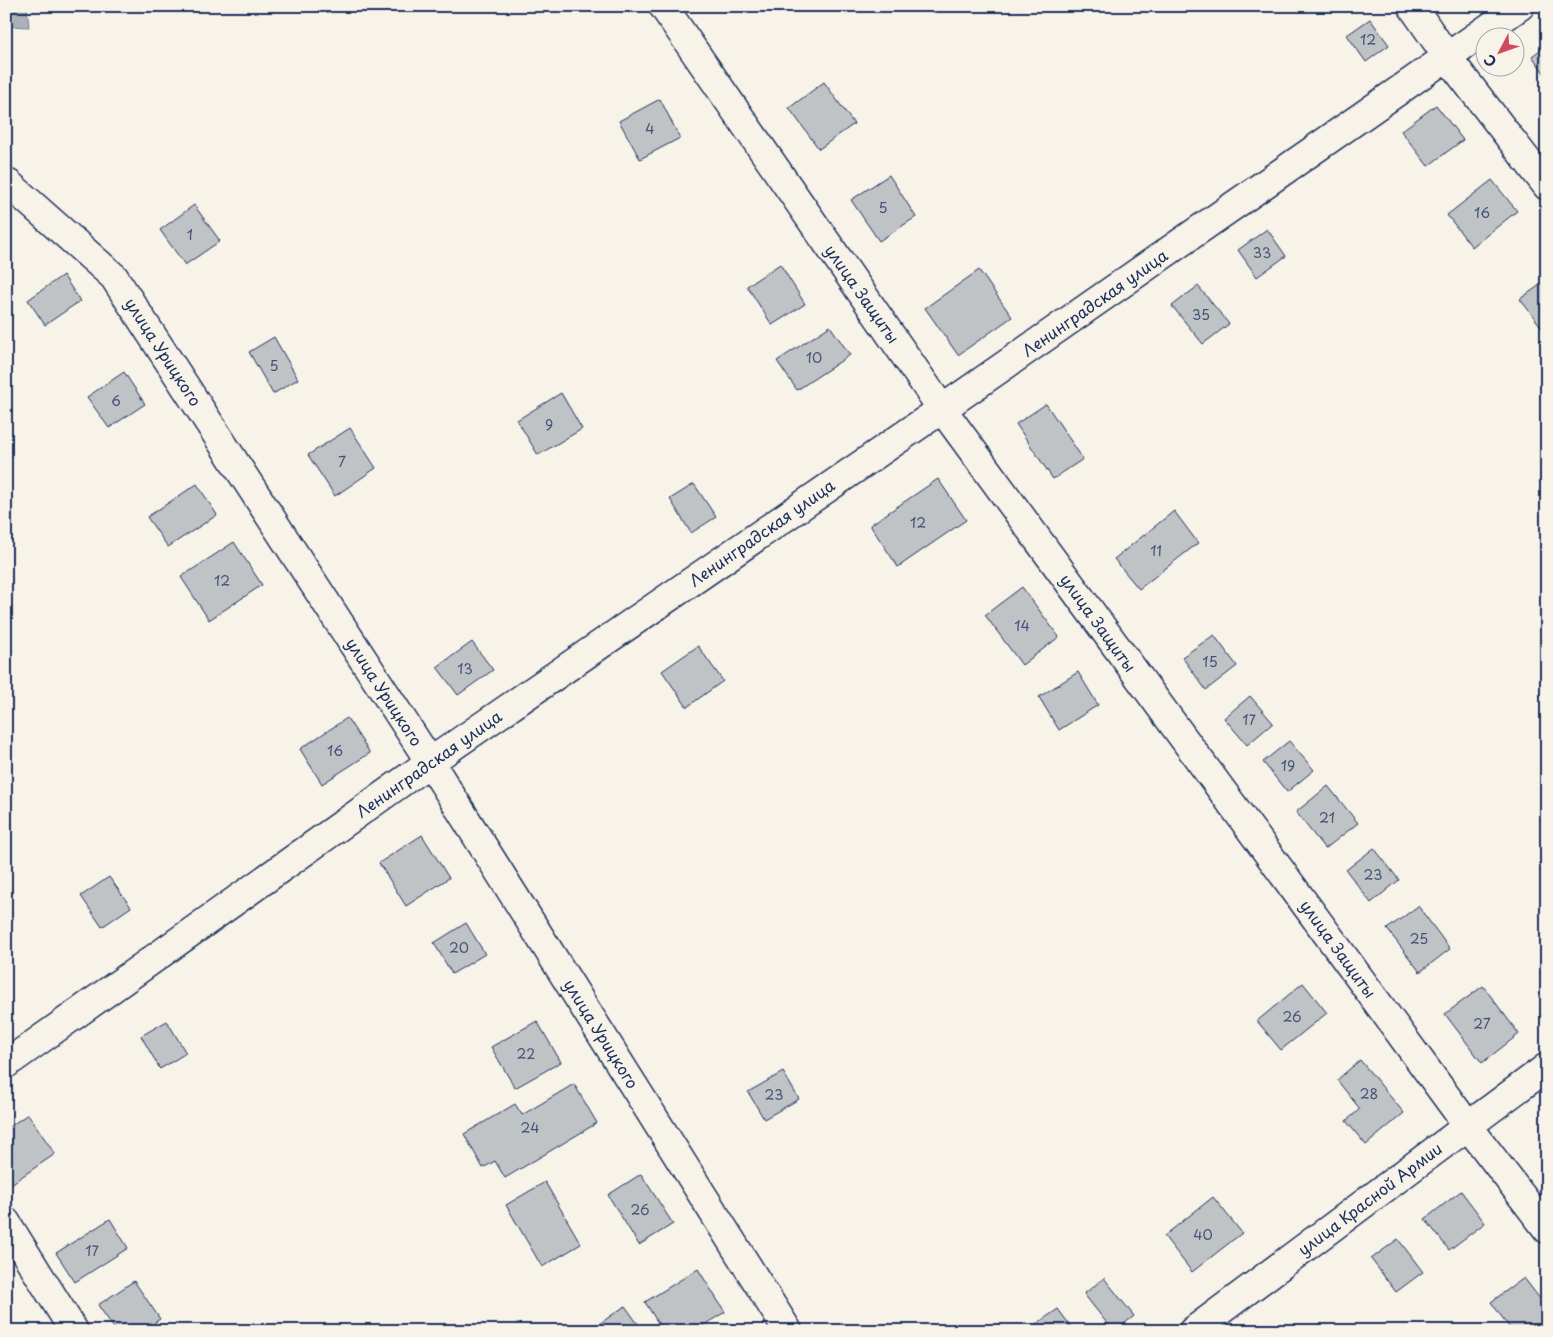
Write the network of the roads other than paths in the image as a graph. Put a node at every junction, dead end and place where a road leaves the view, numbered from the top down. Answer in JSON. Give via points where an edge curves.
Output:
{"nodes":[{"id":1,"x":663,"y":6,"type":"edge"},
{"id":2,"x":1412,"y":6,"type":"edge"},
{"id":3,"x":1520,"y":6,"type":"edge"},
{"id":4,"x":1448,"y":58,"type":"junction"},
{"id":5,"x":8,"y":184,"type":"edge"},
{"id":6,"x":1547,"y":186,"type":"edge"},
{"id":7,"x":942,"y":409,"type":"junction"},
{"id":8,"x":430,"y":762,"type":"junction"},
{"id":9,"x":6,"y":1064,"type":"edge"},
{"id":10,"x":1547,"y":1067,"type":"edge"},
{"id":11,"x":1468,"y":1126,"type":"junction"},
{"id":12,"x":6,"y":1222,"type":"edge"},
{"id":13,"x":1547,"y":1229,"type":"edge"},
{"id":14,"x":74,"y":1331,"type":"edge"},
{"id":15,"x":788,"y":1331,"type":"edge"},
{"id":16,"x":1193,"y":1331,"type":"edge"}],
"edges":[{"from":1,"to":7,"type":"street","name":"улица Защиты"},
{"from":2,"to":4,"type":"street"},
{"from":3,"to":4,"type":"street","name":"Ленинградская улица"},
{"from":4,"to":6,"type":"street"},
{"from":4,"to":7,"type":"street","name":"Ленинградская улица"},
{"from":5,"to":8,"type":"street","name":"улица Урицкого","via":[[114,277]]},
{"from":7,"to":8,"type":"street","name":"Ленинградская улица"},
{"from":7,"to":11,"type":"street","name":"улица Защиты"},
{"from":8,"to":9,"type":"street","name":"Ленинградская улица"},
{"from":8,"to":15,"type":"street","name":"улица Урицкого"},
{"from":10,"to":11,"type":"street","name":"улица Красной Армии"},
{"from":11,"to":13,"type":"street","name":"улица Защиты"},
{"from":11,"to":16,"type":"street","name":"улица Красной Армии"},
{"from":12,"to":14,"type":"street"}]}
